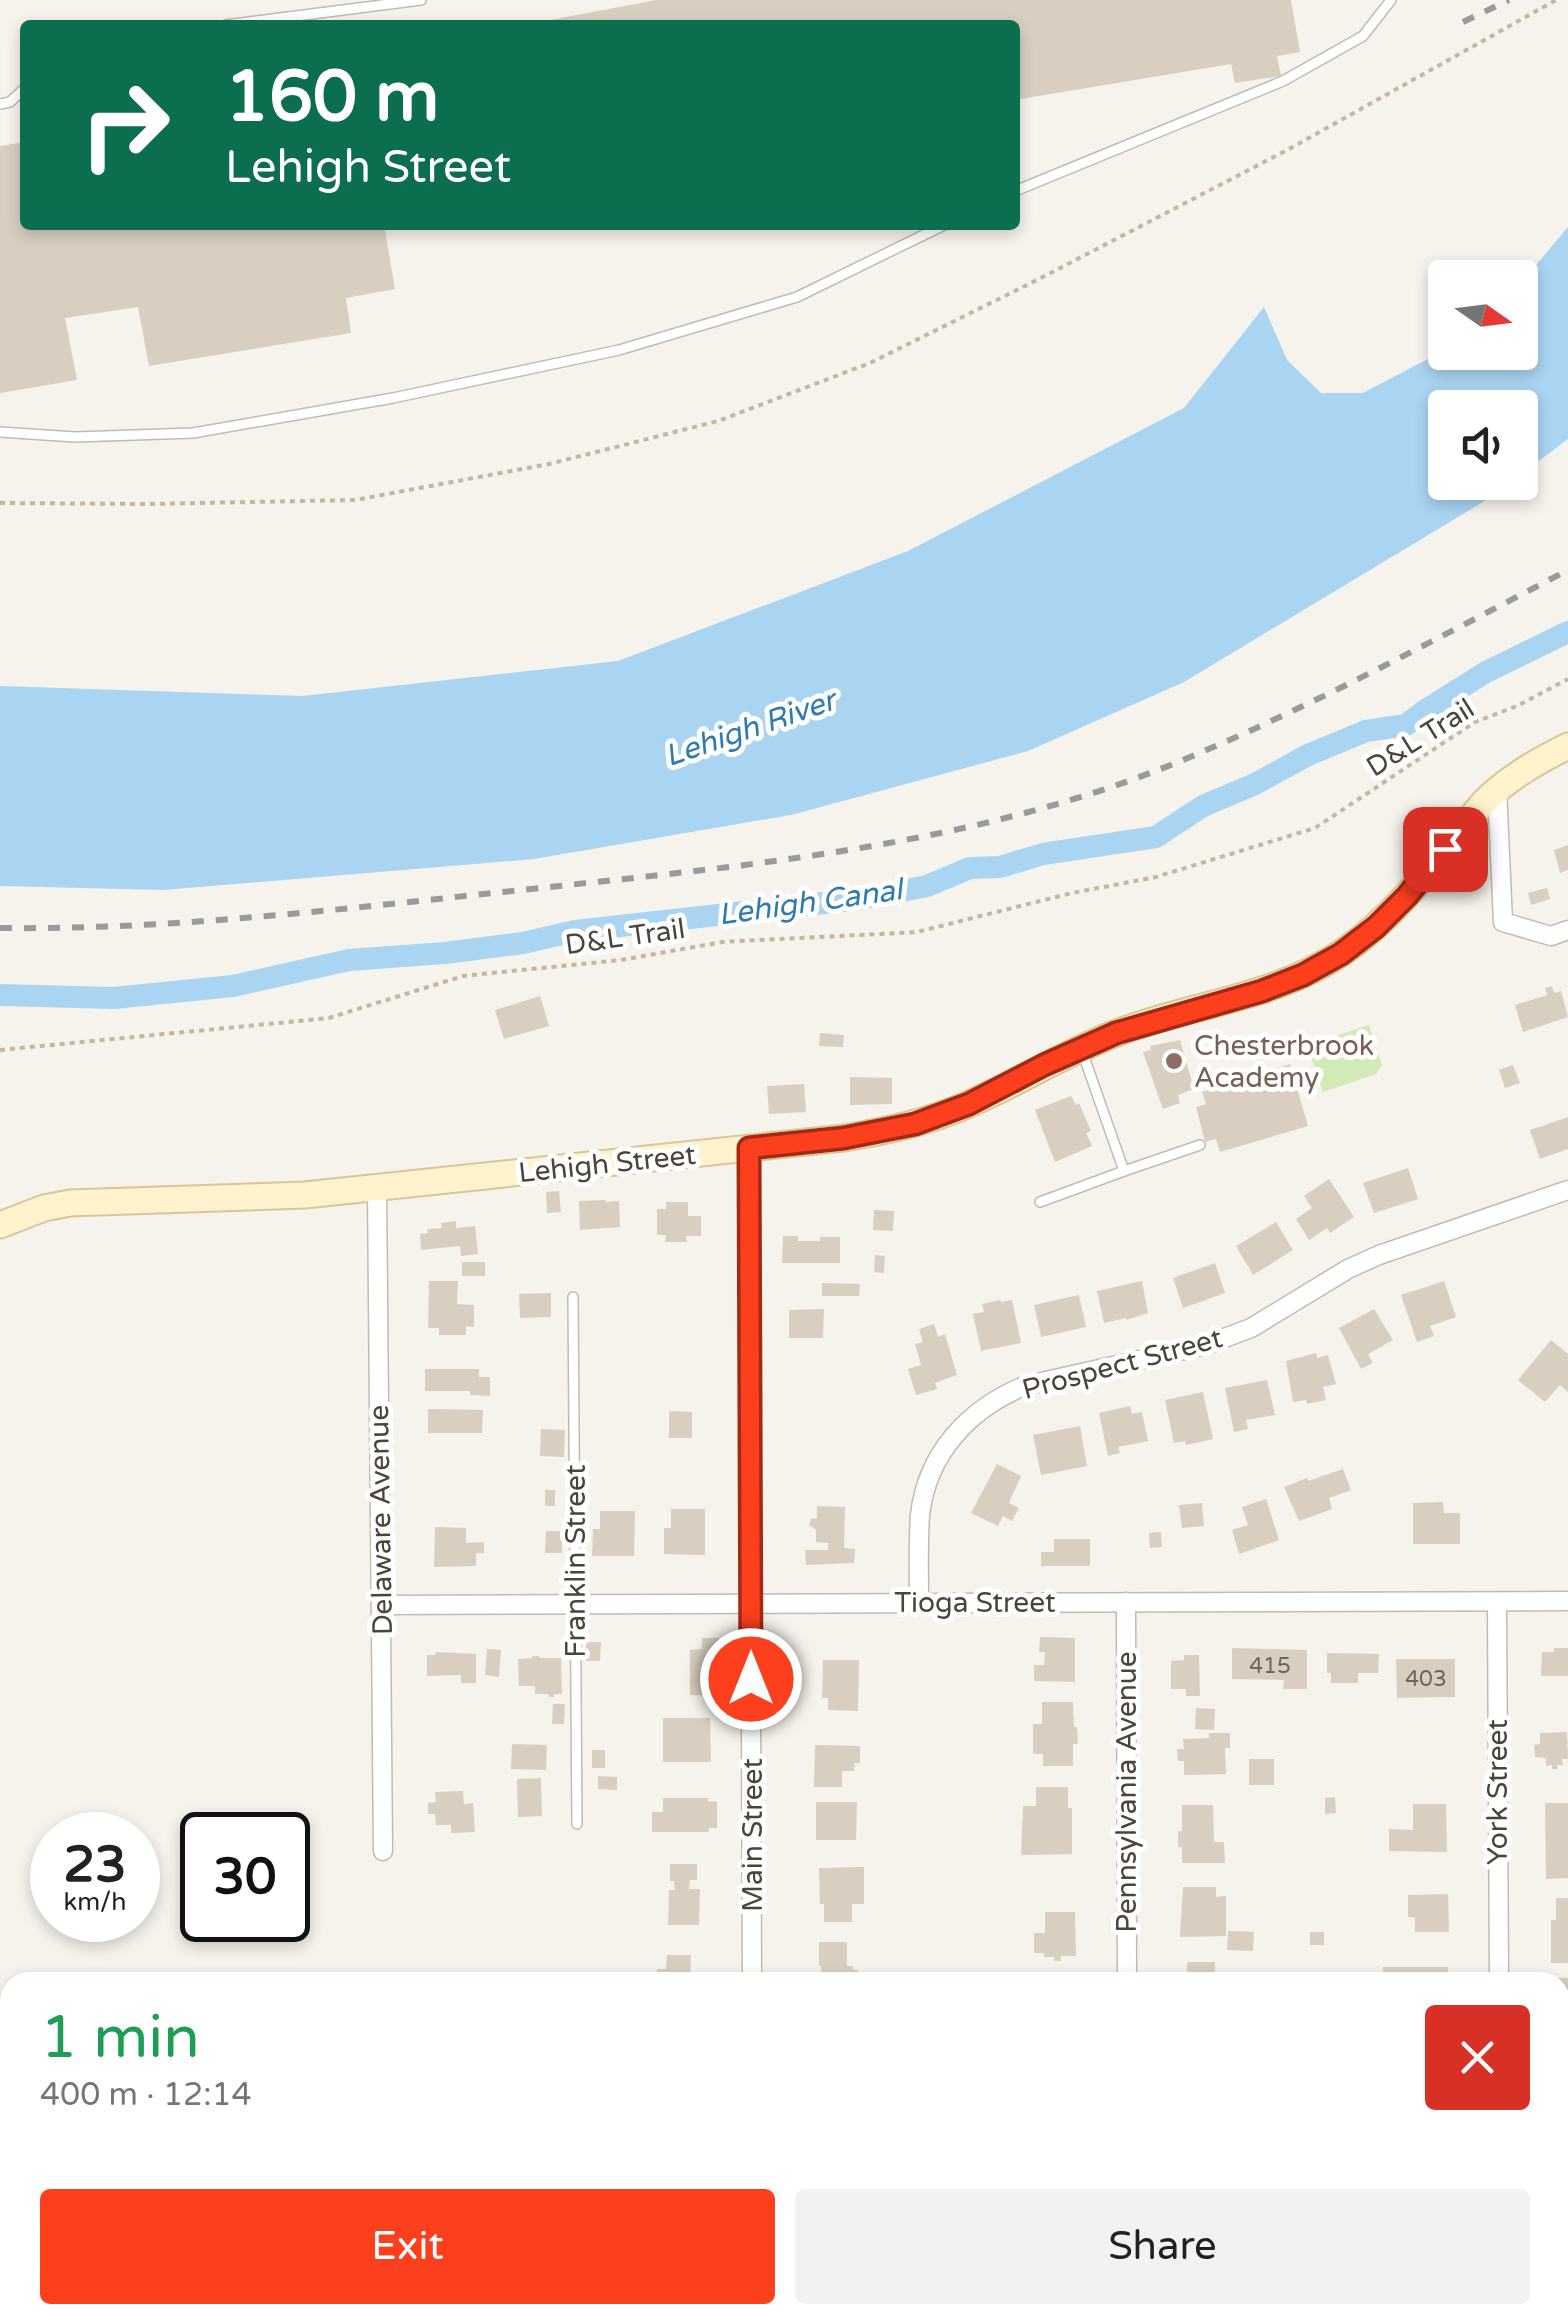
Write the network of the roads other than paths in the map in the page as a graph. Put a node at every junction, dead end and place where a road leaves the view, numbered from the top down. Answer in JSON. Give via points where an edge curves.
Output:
{"nodes":[{"id":1,"x":421,"y":0,"type":"edge"},
{"id":2,"x":1392,"y":0,"type":"edge"},
{"id":3,"x":265,"y":20,"type":"edge"},
{"id":4,"x":1020,"y":190,"type":"edge"},
{"id":5,"x":934,"y":230,"type":"edge"},
{"id":6,"x":0,"y":432,"type":"edge"},
{"id":7,"x":1568,"y":746,"type":"edge"},
{"id":8,"x":1497,"y":789,"type":"junction"},
{"id":9,"x":1568,"y":930,"type":"edge"},
{"id":10,"x":1081,"y":1048,"type":"junction"},
{"id":11,"x":1200,"y":1145,"type":"dead end"},
{"id":12,"x":749,"y":1148,"type":"junction"},
{"id":13,"x":1124,"y":1171,"type":"junction"},
{"id":14,"x":377,"y":1188,"type":"junction"},
{"id":15,"x":1568,"y":1190,"type":"edge"},
{"id":16,"x":1040,"y":1202,"type":"dead end"},
{"id":17,"x":0,"y":1225,"type":"edge"},
{"id":18,"x":573,"y":1297,"type":"dead end"},
{"id":19,"x":1568,"y":1601,"type":"edge"},
{"id":20,"x":919,"y":1602,"type":"junction"},
{"id":21,"x":1126,"y":1602,"type":"junction"},
{"id":22,"x":1497,"y":1602,"type":"junction"},
{"id":23,"x":751,"y":1603,"type":"junction"},
{"id":24,"x":382,"y":1604,"type":"junction"},
{"id":25,"x":575,"y":1604,"type":"junction"},
{"id":26,"x":577,"y":1824,"type":"dead end"},
{"id":27,"x":383,"y":1851,"type":"dead end"},
{"id":28,"x":752,"y":1972,"type":"edge"},
{"id":29,"x":1126,"y":1972,"type":"edge"},
{"id":30,"x":1499,"y":1972,"type":"edge"}],
"edges":[{"from":1,"to":3,"type":"lane"},
{"from":2,"to":4,"type":"lane","via":[[1364,36],[1283,80]]},
{"from":5,"to":6,"type":"lane","via":[[797,297],[620,350],[193,433]]},
{"from":7,"to":8,"type":"street","name":"Lehigh Street"},
{"from":8,"to":9,"type":"street","via":[[1504,922],[1550,936]]},
{"from":8,"to":10,"type":"street","name":"Lehigh Street","via":[[1407,896],[1341,954],[1262,991]]},
{"from":10,"to":12,"type":"street","name":"Lehigh Street","via":[[915,1124]]},
{"from":10,"to":13,"type":"lane"},
{"from":11,"to":13,"type":"lane"},
{"from":12,"to":14,"type":"street","name":"Lehigh Street"},
{"from":12,"to":23,"type":"street","name":"Main Street"},
{"from":13,"to":16,"type":"lane"},
{"from":14,"to":17,"type":"street","name":"Lehigh Street","via":[[70,1203]]},
{"from":14,"to":24,"type":"street","name":"Delaware Avenue"},
{"from":15,"to":20,"type":"street","name":"Prospect Street","via":[[1379,1255],[1251,1328],[1000,1396],[958,1430],[930,1475],[920,1517]]},
{"from":18,"to":25,"type":"lane","name":"Franklin Street"},
{"from":19,"to":22,"type":"street","name":"Tioga Street"},
{"from":20,"to":21,"type":"street","name":"Tioga Street"},
{"from":20,"to":23,"type":"street","name":"Tioga Street"},
{"from":21,"to":22,"type":"street","name":"Tioga Street"},
{"from":21,"to":29,"type":"street","name":"Pennsylvania Avenue"},
{"from":22,"to":30,"type":"street","name":"York Street"},
{"from":23,"to":25,"type":"street","name":"Tioga Street"},
{"from":23,"to":28,"type":"street","name":"Main Street"},
{"from":24,"to":25,"type":"street","name":"Tioga Street"},
{"from":24,"to":27,"type":"street","name":"Delaware Avenue"},
{"from":25,"to":26,"type":"lane","name":"Franklin Street"}]}
